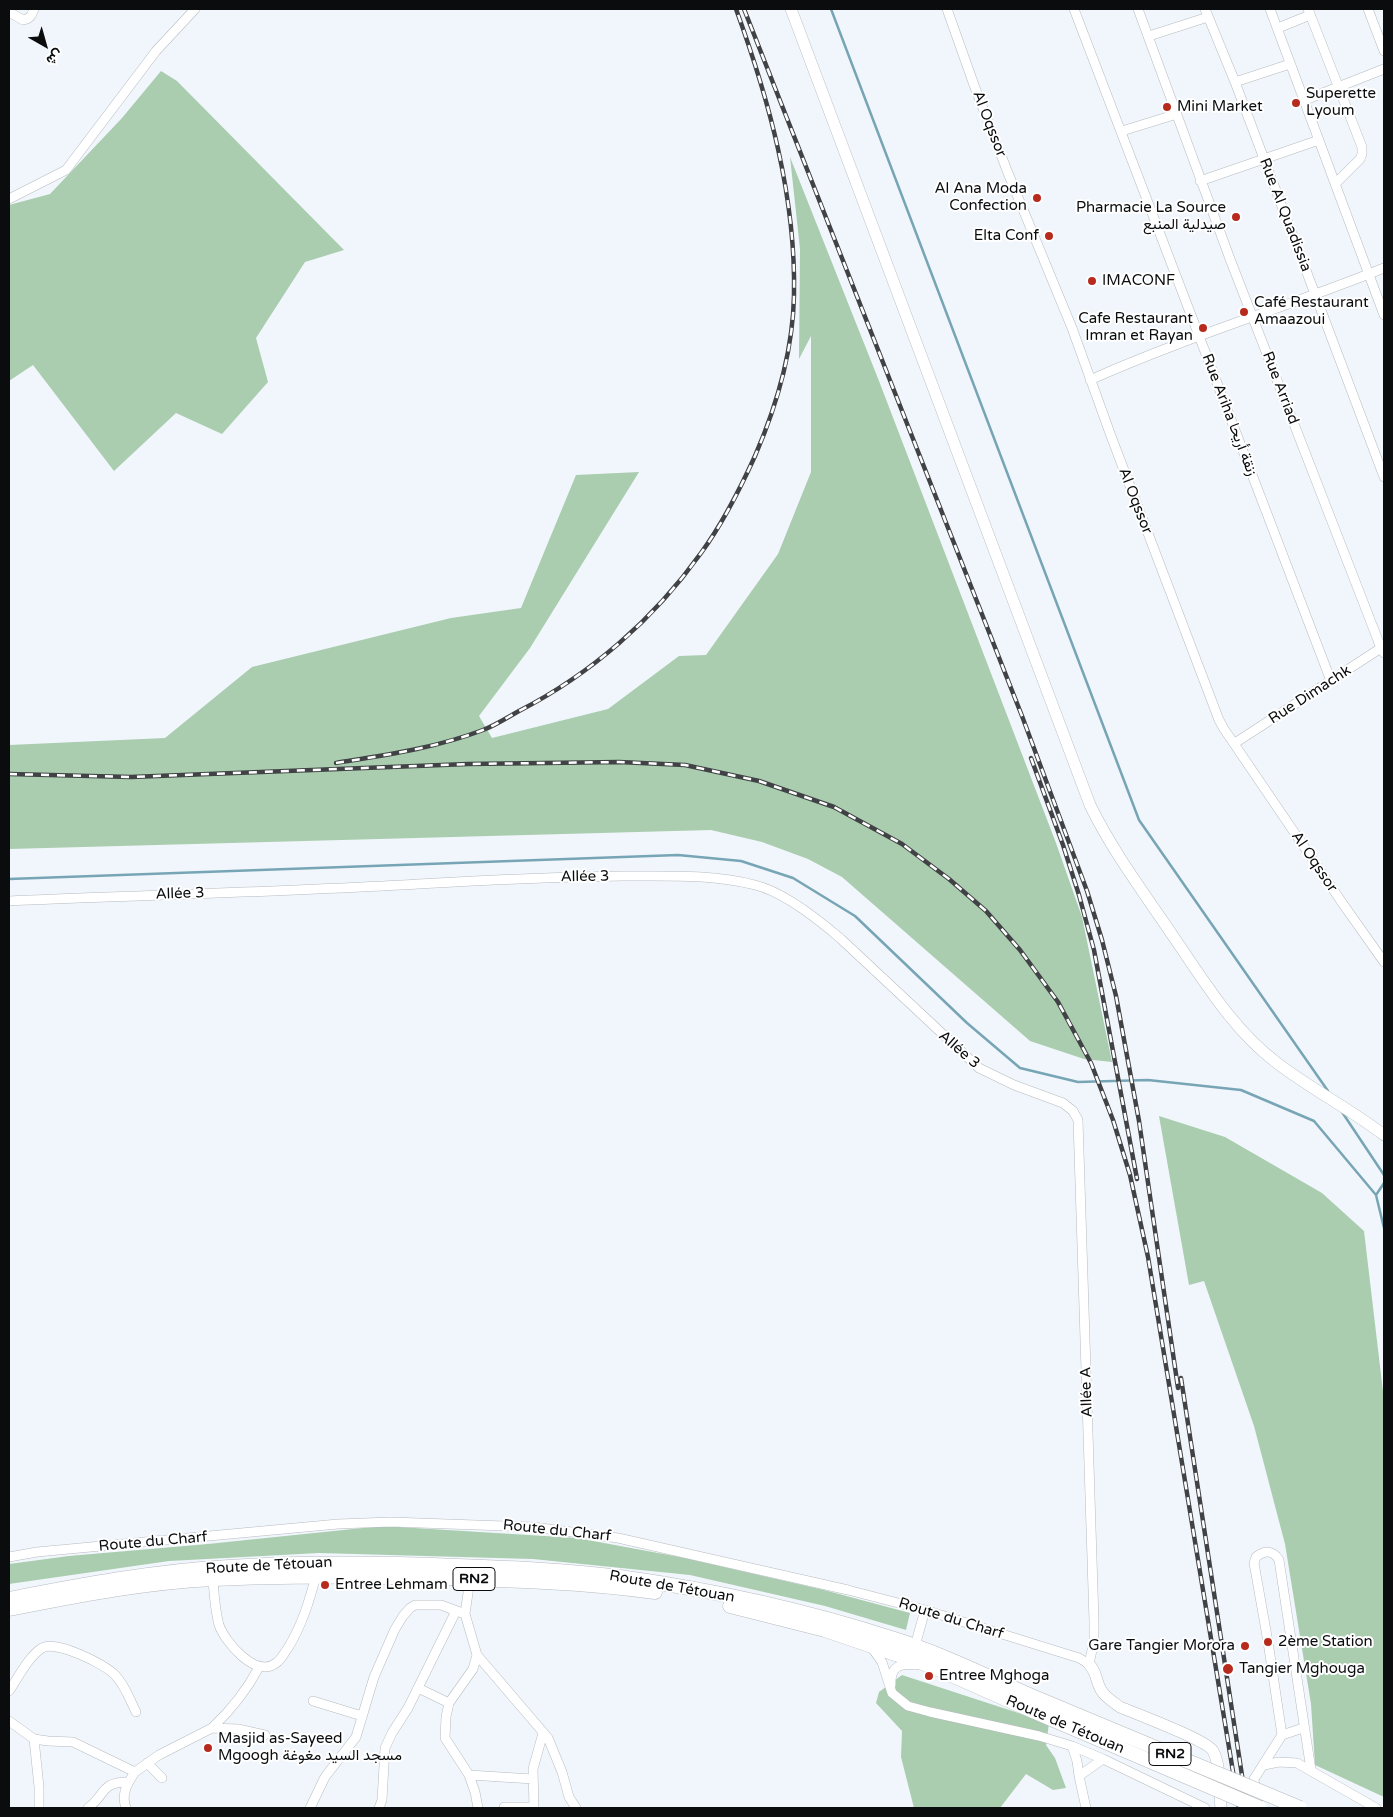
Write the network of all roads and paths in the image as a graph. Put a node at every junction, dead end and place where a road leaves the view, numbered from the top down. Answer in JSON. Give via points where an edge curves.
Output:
{"nodes":[{"id":1,"x":34,"y":9,"type":"edge"},
{"id":2,"x":195,"y":9,"type":"edge"},
{"id":3,"x":791,"y":9,"type":"edge"},
{"id":4,"x":948,"y":9,"type":"edge"},
{"id":5,"x":1074,"y":9,"type":"edge"},
{"id":6,"x":1138,"y":9,"type":"edge"},
{"id":7,"x":1270,"y":9,"type":"edge"},
{"id":8,"x":1368,"y":9,"type":"edge"},
{"id":9,"x":9,"y":12,"type":"edge"},
{"id":10,"x":1309,"y":12,"type":"edge"},
{"id":11,"x":1206,"y":13,"type":"edge"},
{"id":12,"x":1278,"y":28,"type":"junction"},
{"id":13,"x":1149,"y":36,"type":"junction"},
{"id":14,"x":1384,"y":51,"type":"edge"},
{"id":15,"x":1290,"y":64,"type":"junction"},
{"id":16,"x":1384,"y":69,"type":"edge"},
{"id":17,"x":1235,"y":82,"type":"junction"},
{"id":18,"x":1338,"y":86,"type":"junction"},
{"id":19,"x":1305,"y":100,"type":"junction"},
{"id":20,"x":1177,"y":114,"type":"junction"},
{"id":21,"x":1122,"y":131,"type":"junction"},
{"id":22,"x":1319,"y":140,"type":"junction"},
{"id":23,"x":1263,"y":159,"type":"junction"},
{"id":24,"x":1200,"y":180,"type":"junction"},
{"id":25,"x":1336,"y":183,"type":"junction"},
{"id":26,"x":9,"y":200,"type":"edge"},
{"id":27,"x":1384,"y":268,"type":"edge"},
{"id":28,"x":1369,"y":274,"type":"junction"},
{"id":29,"x":1315,"y":294,"type":"junction"},
{"id":30,"x":1384,"y":315,"type":"edge"},
{"id":31,"x":1252,"y":316,"type":"junction"},
{"id":32,"x":1199,"y":337,"type":"junction"},
{"id":33,"x":1090,"y":380,"type":"junction"},
{"id":34,"x":1384,"y":477,"type":"edge"},
{"id":35,"x":1383,"y":649,"type":"edge"},
{"id":36,"x":1331,"y":681,"type":"junction"},
{"id":37,"x":1235,"y":743,"type":"junction"},
{"id":38,"x":9,"y":901,"type":"edge"},
{"id":39,"x":1384,"y":962,"type":"edge"},
{"id":40,"x":1078,"y":1120,"type":"joint"},
{"id":41,"x":1384,"y":1135,"type":"edge"},
{"id":42,"x":9,"y":1557,"type":"edge"},
{"id":43,"x":316,"y":1576,"type":"junction"},
{"id":44,"x":213,"y":1579,"type":"junction"},
{"id":45,"x":470,"y":1579,"type":"junction"},
{"id":46,"x":9,"y":1599,"type":"edge"},
{"id":47,"x":9,"y":1609,"type":"edge"},
{"id":48,"x":925,"y":1610,"type":"junction"},
{"id":49,"x":461,"y":1612,"type":"junction"},
{"id":50,"x":870,"y":1646,"type":"junction"},
{"id":51,"x":916,"y":1646,"type":"junction"},
{"id":52,"x":477,"y":1655,"type":"junction"},
{"id":53,"x":1089,"y":1664,"type":"junction"},
{"id":54,"x":931,"y":1666,"type":"junction"},
{"id":55,"x":259,"y":1667,"type":"junction"},
{"id":56,"x":418,"y":1688,"type":"junction"},
{"id":57,"x":9,"y":1691,"type":"edge"},
{"id":58,"x":892,"y":1693,"type":"junction"},
{"id":59,"x":313,"y":1701,"type":"dead end"},
{"id":60,"x":449,"y":1703,"type":"junction"},
{"id":61,"x":1038,"y":1706,"type":"junction"},
{"id":62,"x":136,"y":1712,"type":"dead end"},
{"id":63,"x":362,"y":1716,"type":"junction"},
{"id":64,"x":9,"y":1721,"type":"edge"},
{"id":65,"x":212,"y":1728,"type":"junction"},
{"id":66,"x":1304,"y":1728,"type":"junction"},
{"id":67,"x":543,"y":1733,"type":"junction"},
{"id":68,"x":265,"y":1735,"type":"dead end"},
{"id":69,"x":1282,"y":1736,"type":"junction"},
{"id":70,"x":34,"y":1738,"type":"junction"},
{"id":71,"x":1072,"y":1746,"type":"junction"},
{"id":72,"x":1103,"y":1759,"type":"junction"},
{"id":73,"x":147,"y":1763,"type":"junction"},
{"id":74,"x":1264,"y":1764,"type":"junction"},
{"id":75,"x":1311,"y":1770,"type":"junction"},
{"id":76,"x":135,"y":1772,"type":"junction"},
{"id":77,"x":469,"y":1774,"type":"junction"},
{"id":78,"x":1079,"y":1776,"type":"junction"},
{"id":79,"x":162,"y":1778,"type":"dead end"},
{"id":80,"x":533,"y":1779,"type":"junction"},
{"id":81,"x":128,"y":1782,"type":"junction"},
{"id":82,"x":504,"y":1807,"type":"dead end"},
{"id":83,"x":39,"y":1808,"type":"edge"},
{"id":84,"x":88,"y":1808,"type":"edge"},
{"id":85,"x":126,"y":1808,"type":"edge"},
{"id":86,"x":310,"y":1808,"type":"edge"},
{"id":87,"x":379,"y":1808,"type":"edge"},
{"id":88,"x":478,"y":1808,"type":"edge"},
{"id":89,"x":534,"y":1808,"type":"edge"},
{"id":90,"x":576,"y":1808,"type":"edge"},
{"id":91,"x":1086,"y":1808,"type":"edge"},
{"id":92,"x":1205,"y":1808,"type":"edge"},
{"id":93,"x":1221,"y":1808,"type":"edge"},
{"id":94,"x":1259,"y":1808,"type":"edge"},
{"id":95,"x":1300,"y":1808,"type":"edge"},
{"id":96,"x":1376,"y":1808,"type":"edge"}],
"edges":[{"from":1,"to":9,"type":"street","via":[[28,19],[23,20]]},
{"from":2,"to":26,"type":"street","via":[[156,51],[66,170]]},
{"from":3,"to":41,"type":"main road","via":[[1101,828],[1210,989],[1246,1036],[1277,1063]]},
{"from":4,"to":33,"type":"street","name":"Al Oqssor","via":[[974,85],[1052,276]]},
{"from":5,"to":21,"type":"street","name":"Rue Ariha زنقة أريحا"},
{"from":6,"to":13,"type":"street","name":"Rue Arriad"},
{"from":7,"to":12,"type":"street"},
{"from":8,"to":14,"type":"street"},
{"from":10,"to":12,"type":"street"},
{"from":10,"to":18,"type":"street"},
{"from":11,"to":13,"type":"street"},
{"from":11,"to":17,"type":"street","name":"Rue Al Quadissia"},
{"from":12,"to":15,"type":"street"},
{"from":13,"to":20,"type":"street","name":"Rue Arriad"},
{"from":15,"to":17,"type":"street"},
{"from":15,"to":19,"type":"street"},
{"from":16,"to":18,"type":"street"},
{"from":17,"to":23,"type":"street","name":"Rue Al Quadissia"},
{"from":18,"to":19,"type":"street"},
{"from":18,"to":25,"type":"street","via":[[1362,157]]},
{"from":19,"to":22,"type":"street"},
{"from":20,"to":21,"type":"street"},
{"from":20,"to":24,"type":"street","name":"Rue Arriad"},
{"from":21,"to":32,"type":"street","name":"Rue Ariha زنقة أريحا"},
{"from":22,"to":23,"type":"street"},
{"from":22,"to":25,"type":"street"},
{"from":23,"to":24,"type":"street"},
{"from":23,"to":29,"type":"street","name":"Rue Al Quadissia"},
{"from":24,"to":31,"type":"street","name":"Rue Arriad"},
{"from":25,"to":28,"type":"street"},
{"from":27,"to":28,"type":"street"},
{"from":28,"to":29,"type":"street"},
{"from":28,"to":30,"type":"street"},
{"from":29,"to":31,"type":"street"},
{"from":29,"to":34,"type":"street","name":"Rue Al Quadissia"},
{"from":31,"to":32,"type":"street"},
{"from":31,"to":35,"type":"street","name":"Rue Arriad"},
{"from":32,"to":33,"type":"street"},
{"from":32,"to":36,"type":"street","name":"Rue Ariha زنقة أريحا"},
{"from":33,"to":37,"type":"street","name":"Al Oqssor","via":[[1209,696],[1224,729]]},
{"from":35,"to":36,"type":"street","name":"Rue Dimachk"},
{"from":36,"to":37,"type":"street","name":"Rue Dimachk"},
{"from":37,"to":39,"type":"street","name":"Al Oqssor"},
{"from":38,"to":40,"type":"street","name":"Allée 3","via":[[597,877],[688,876],[756,885],[820,921],[979,1068],[1014,1086],[1063,1103]]},
{"from":40,"to":53,"type":"street","name":"Allée A","via":[[1094,1621]]},
{"from":42,"to":48,"type":"street","name":"Route du Charf","via":[[338,1524],[391,1522],[533,1527],[667,1548]]},
{"from":43,"to":44,"type":"highway","name":"Route de Tétouan","number":"RN2"},
{"from":43,"to":45,"type":"highway","name":"Route de Tétouan","number":"RN2"},
{"from":43,"to":55,"type":"street","via":[[298,1632],[276,1664]]},
{"from":44,"to":47,"type":"highway","name":"Route de Tétouan","number":"RN2","via":[[110,1591]]},
{"from":44,"to":55,"type":"street","via":[[220,1626],[235,1650]]},
{"from":45,"to":49,"type":"street"},
{"from":45,"to":50,"type":"highway","name":"Route de Tétouan","number":"RN2","via":[[587,1585],[660,1593],[782,1618]]},
{"from":46,"to":51,"type":"highway","name":"Route de Tétouan","number":"RN2","via":[[109,1581],[229,1567],[351,1563],[477,1567],[620,1577],[671,1586],[765,1603]]},
{"from":48,"to":51,"type":"street"},
{"from":48,"to":53,"type":"street","name":"Route du Charf","via":[[1079,1658]]},
{"from":49,"to":52,"type":"street"},
{"from":49,"to":56,"type":"street"},
{"from":49,"to":63,"type":"street","via":[[441,1605],[416,1605],[406,1612],[374,1677]]},
{"from":50,"to":54,"type":"highway","name":"Route de Tétouan","number":"RN2"},
{"from":50,"to":58,"type":"street","via":[[882,1662]]},
{"from":51,"to":61,"type":"highway","name":"Route de Tétouan","number":"RN2"},
{"from":52,"to":60,"type":"street","via":[[473,1669]]},
{"from":52,"to":67,"type":"street"},
{"from":53,"to":93,"type":"main road","via":[[1095,1671],[1101,1690],[1114,1703],[1211,1748],[1217,1762]]},
{"from":54,"to":58,"type":"street","via":[[904,1664],[898,1667],[891,1677]]},
{"from":54,"to":61,"type":"highway","name":"Route de Tétouan","number":"RN2"},
{"from":55,"to":65,"type":"street","via":[[242,1695]]},
{"from":56,"to":60,"type":"street"},
{"from":56,"to":87,"type":"street","via":[[385,1748]]},
{"from":57,"to":62,"type":"street","via":[[40,1649],[60,1647],[112,1671]]},
{"from":58,"to":71,"type":"street","via":[[917,1709]]},
{"from":59,"to":63,"type":"street"},
{"from":60,"to":77,"type":"street","via":[[445,1738]]},
{"from":61,"to":94,"type":"highway","name":"Route de Tétouan","number":"RN2","bridge":true},
{"from":61,"to":95,"type":"highway","name":"Route de Tétouan","number":"RN2","bridge":true},
{"from":63,"to":86,"type":"street","via":[[356,1737],[325,1777]]},
{"from":64,"to":70,"type":"street"},
{"from":65,"to":68,"type":"street"},
{"from":65,"to":73,"type":"street"},
{"from":66,"to":69,"type":"street"},
{"from":66,"to":69,"type":"street","via":[[1279,1560],[1271,1552],[1265,1552],[1256,1557],[1254,1563]]},
{"from":66,"to":75,"type":"street"},
{"from":67,"to":80,"type":"street"},
{"from":67,"to":90,"type":"street","via":[[557,1758],[569,1797]]},
{"from":69,"to":74,"type":"street"},
{"from":70,"to":76,"type":"street","via":[[73,1742]]},
{"from":70,"to":83,"type":"street"},
{"from":71,"to":72,"type":"street"},
{"from":71,"to":78,"type":"street"},
{"from":72,"to":78,"type":"street"},
{"from":72,"to":92,"type":"street"},
{"from":73,"to":76,"type":"street"},
{"from":73,"to":79,"type":"street"},
{"from":74,"to":75,"type":"street","via":[[1297,1763]]},
{"from":74,"to":94,"type":"street","via":[[1254,1778]]},
{"from":75,"to":96,"type":"street"},
{"from":76,"to":81,"type":"street"},
{"from":77,"to":80,"type":"street"},
{"from":77,"to":88,"type":"street"},
{"from":78,"to":91,"type":"street"},
{"from":80,"to":89,"type":"street"},
{"from":81,"to":84,"type":"street","via":[[118,1782],[105,1788]]},
{"from":81,"to":85,"type":"street","via":[[124,1794]]},
{"from":82,"to":89,"type":"street"}]}
